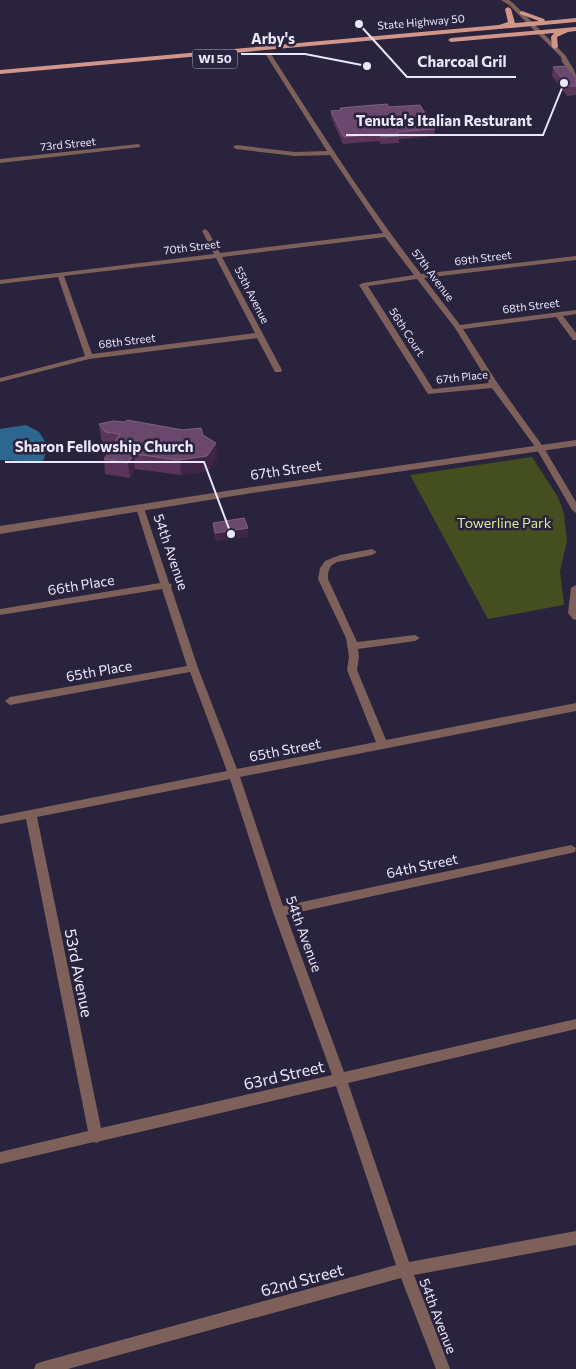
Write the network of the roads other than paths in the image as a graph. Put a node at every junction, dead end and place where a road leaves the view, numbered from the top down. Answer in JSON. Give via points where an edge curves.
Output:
{"nodes":[{"id":1,"x":506,"y":3,"type":"edge"},
{"id":2,"x":522,"y":14,"type":"junction"},
{"id":3,"x":567,"y":21,"type":"junction"},
{"id":4,"x":576,"y":22,"type":"edge"},
{"id":5,"x":498,"y":27,"type":"junction"},
{"id":6,"x":533,"y":29,"type":"junction"},
{"id":7,"x":573,"y":29,"type":"edge"},
{"id":8,"x":487,"y":37,"type":"junction"},
{"id":9,"x":373,"y":38,"type":"junction"},
{"id":10,"x":540,"y":42,"type":"junction"},
{"id":11,"x":405,"y":44,"type":"junction"},
{"id":12,"x":555,"y":47,"type":"junction"},
{"id":13,"x":257,"y":48,"type":"junction"},
{"id":14,"x":268,"y":55,"type":"junction"},
{"id":15,"x":564,"y":61,"type":"junction"},
{"id":16,"x":160,"y":64,"type":"junction"},
{"id":17,"x":0,"y":72,"type":"edge"},
{"id":18,"x":576,"y":76,"type":"edge"},
{"id":19,"x":0,"y":78,"type":"edge"},
{"id":20,"x":138,"y":146,"type":"dead end"},
{"id":21,"x":236,"y":147,"type":"dead end"},
{"id":22,"x":332,"y":153,"type":"junction"},
{"id":23,"x":0,"y":161,"type":"edge"},
{"id":24,"x":205,"y":231,"type":"dead end"},
{"id":25,"x":387,"y":235,"type":"junction"},
{"id":26,"x":218,"y":255,"type":"junction"},
{"id":27,"x":576,"y":258,"type":"edge"},
{"id":28,"x":60,"y":274,"type":"junction"},
{"id":29,"x":421,"y":276,"type":"junction"},
{"id":30,"x":0,"y":282,"type":"edge"},
{"id":31,"x":363,"y":285,"type":"joint"},
{"id":32,"x":576,"y":312,"type":"edge"},
{"id":33,"x":558,"y":314,"type":"junction"},
{"id":34,"x":458,"y":327,"type":"junction"},
{"id":35,"x":259,"y":335,"type":"junction"},
{"id":36,"x":576,"y":338,"type":"edge"},
{"id":37,"x":89,"y":357,"type":"junction"},
{"id":38,"x":278,"y":370,"type":"dead end"},
{"id":39,"x":0,"y":380,"type":"edge"},
{"id":40,"x":494,"y":385,"type":"junction"},
{"id":41,"x":432,"y":392,"type":"joint"},
{"id":42,"x":576,"y":443,"type":"edge"},
{"id":43,"x":540,"y":448,"type":"junction"},
{"id":44,"x":140,"y":508,"type":"junction"},
{"id":45,"x":576,"y":510,"type":"edge"},
{"id":46,"x":0,"y":530,"type":"edge"},
{"id":47,"x":372,"y":552,"type":"dead end"},
{"id":48,"x":167,"y":585,"type":"junction"},
{"id":49,"x":576,"y":588,"type":"edge"},
{"id":50,"x":0,"y":612,"type":"edge"},
{"id":51,"x":575,"y":614,"type":"edge"},
{"id":52,"x":415,"y":638,"type":"dead end"},
{"id":53,"x":353,"y":646,"type":"junction"},
{"id":54,"x":193,"y":668,"type":"junction"},
{"id":55,"x":10,"y":701,"type":"dead end"},
{"id":56,"x":576,"y":707,"type":"edge"},
{"id":57,"x":383,"y":746,"type":"junction"},
{"id":58,"x":234,"y":775,"type":"junction"},
{"id":59,"x":31,"y":815,"type":"junction"},
{"id":60,"x":0,"y":820,"type":"edge"},
{"id":61,"x":571,"y":849,"type":"dead end"},
{"id":62,"x":279,"y":912,"type":"junction"},
{"id":63,"x":576,"y":1024,"type":"edge"},
{"id":64,"x":340,"y":1079,"type":"junction"},
{"id":65,"x":96,"y":1137,"type":"junction"},
{"id":66,"x":0,"y":1158,"type":"edge"},
{"id":67,"x":576,"y":1238,"type":"edge"},
{"id":68,"x":405,"y":1270,"type":"junction"},
{"id":69,"x":41,"y":1369,"type":"edge"},
{"id":70,"x":443,"y":1369,"type":"edge"}],
"edges":[{"from":1,"to":2,"type":"street"},
{"from":1,"to":5,"type":"main road","via":[[512,22]]},
{"from":1,"to":6,"type":"street"},
{"from":2,"to":3,"type":"main road","via":[[535,19]]},
{"from":2,"to":6,"type":"street"},
{"from":3,"to":4,"type":"main road","name":"State Highway 50","number":"WI 50"},
{"from":3,"to":6,"type":"main road","name":"State Highway 50","number":"WI 50"},
{"from":4,"to":6,"type":"main road"},
{"from":5,"to":6,"type":"main road","name":"State Highway 50","number":"WI 50"},
{"from":5,"to":9,"type":"main road","name":"State Highway 50","number":"WI 50"},
{"from":6,"to":7,"type":"main road","name":"State Highway 50","number":"WI 50"},
{"from":6,"to":8,"type":"main road","name":"State Highway 50","number":"WI 50"},
{"from":6,"to":10,"type":"street"},
{"from":6,"to":11,"type":"main road","via":[[444,36]]},
{"from":6,"to":12,"type":"street"},
{"from":7,"to":12,"type":"main road","via":[[557,34]]},
{"from":8,"to":10,"type":"main road"},
{"from":8,"to":11,"type":"main road","name":"State Highway 50","number":"WI 50"},
{"from":9,"to":13,"type":"main road","name":"State Highway 50","number":"WI 50"},
{"from":9,"to":14,"type":"main road"},
{"from":10,"to":15,"type":"street"},
{"from":11,"to":14,"type":"main road","name":"State Highway 50","number":"WI 50"},
{"from":12,"to":15,"type":"street"},
{"from":13,"to":16,"type":"main road","via":[[241,54]]},
{"from":13,"to":17,"type":"main road","name":"State Highway 50","number":"WI 50"},
{"from":14,"to":16,"type":"main road","name":"State Highway 50","number":"WI 50"},
{"from":14,"to":22,"type":"street","name":"57th Avenue"},
{"from":15,"to":18,"type":"street"},
{"from":16,"to":19,"type":"main road","name":"State Highway 50","number":"WI 50"},
{"from":20,"to":23,"type":"street","name":"73rd Street"},
{"from":21,"to":22,"type":"street","via":[[295,154]]},
{"from":22,"to":25,"type":"street","name":"57th Avenue"},
{"from":24,"to":26,"type":"street","name":"55th Avenue"},
{"from":25,"to":26,"type":"street","name":"70th Street"},
{"from":25,"to":29,"type":"street","name":"57th Avenue"},
{"from":26,"to":28,"type":"street","name":"70th Street"},
{"from":26,"to":35,"type":"street","name":"55th Avenue"},
{"from":27,"to":29,"type":"street","name":"69th Street"},
{"from":28,"to":30,"type":"street","name":"70th Street"},
{"from":28,"to":37,"type":"street"},
{"from":29,"to":31,"type":"street","name":"69th Street"},
{"from":29,"to":34,"type":"street","name":"57th Avenue"},
{"from":31,"to":41,"type":"street","name":"56th Court"},
{"from":32,"to":33,"type":"street","name":"68th Street"},
{"from":33,"to":34,"type":"street","name":"68th Street"},
{"from":33,"to":36,"type":"street"},
{"from":34,"to":40,"type":"street","name":"57th Avenue"},
{"from":35,"to":37,"type":"street","name":"68th Street"},
{"from":35,"to":38,"type":"street","name":"55th Avenue"},
{"from":37,"to":39,"type":"street","name":"68th Street"},
{"from":40,"to":41,"type":"street","name":"67th Place"},
{"from":40,"to":43,"type":"street","name":"57th Avenue"},
{"from":42,"to":43,"type":"street","name":"67th Street"},
{"from":43,"to":44,"type":"street","name":"67th Street"},
{"from":43,"to":45,"type":"street","name":"57th Avenue"},
{"from":44,"to":46,"type":"street","name":"67th Street"},
{"from":44,"to":48,"type":"street","name":"54th Avenue"},
{"from":47,"to":53,"type":"street","via":[[334,560],[324,569],[324,585]]},
{"from":48,"to":50,"type":"street","name":"66th Place"},
{"from":48,"to":54,"type":"street","name":"54th Avenue"},
{"from":49,"to":51,"type":"street"},
{"from":52,"to":53,"type":"street"},
{"from":53,"to":57,"type":"street","via":[[352,670]]},
{"from":54,"to":55,"type":"street","name":"65th Place"},
{"from":54,"to":58,"type":"street","name":"54th Avenue"},
{"from":56,"to":57,"type":"street","name":"65th Street"},
{"from":57,"to":58,"type":"street","name":"65th Street"},
{"from":58,"to":59,"type":"street","name":"65th Street"},
{"from":58,"to":62,"type":"street","name":"54th Avenue"},
{"from":59,"to":60,"type":"street","name":"65th Street"},
{"from":59,"to":65,"type":"street","name":"53rd Avenue"},
{"from":61,"to":62,"type":"street","name":"64th Street"},
{"from":62,"to":64,"type":"street","name":"54th Avenue"},
{"from":63,"to":64,"type":"street","name":"63rd Street"},
{"from":64,"to":65,"type":"street","name":"63rd Street"},
{"from":64,"to":68,"type":"street","name":"54th Avenue"},
{"from":65,"to":66,"type":"street","name":"63rd Street"},
{"from":67,"to":68,"type":"street","name":"62nd Street"},
{"from":68,"to":69,"type":"street","name":"62nd Street"},
{"from":68,"to":70,"type":"street","name":"54th Avenue"}]}
